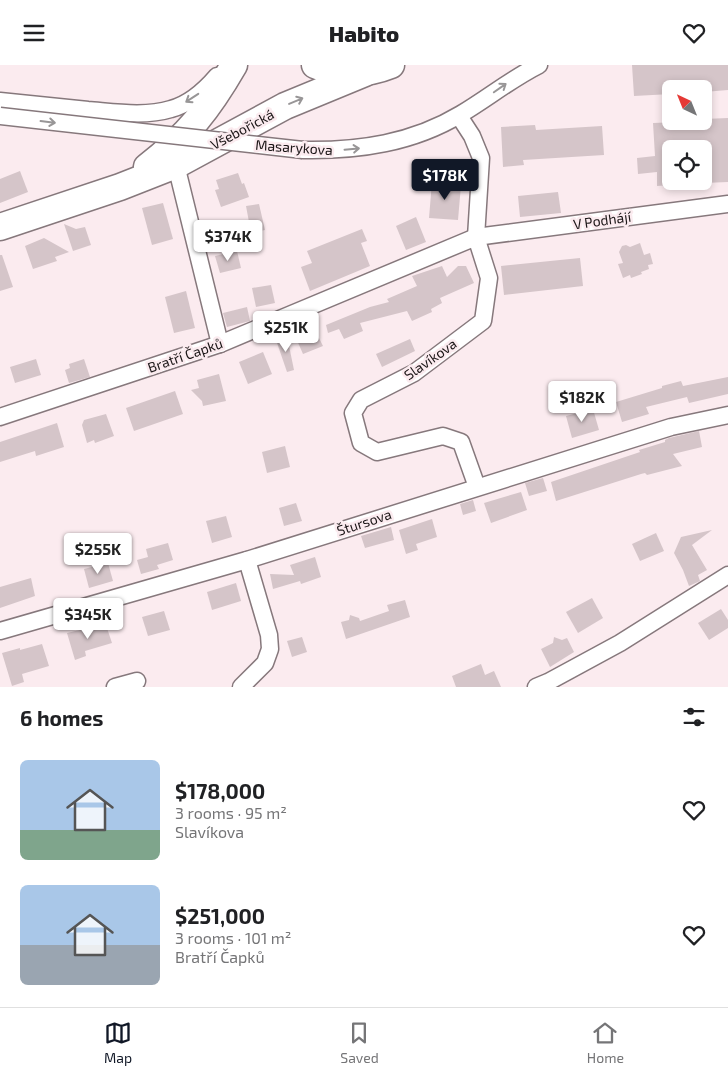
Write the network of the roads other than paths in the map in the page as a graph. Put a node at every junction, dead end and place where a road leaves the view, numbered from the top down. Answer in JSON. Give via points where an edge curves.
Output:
{"nodes":[{"id":1,"x":227,"y":65,"type":"edge"},
{"id":2,"x":234,"y":65,"type":"edge"},
{"id":3,"x":315,"y":65,"type":"edge"},
{"id":4,"x":391,"y":65,"type":"edge"},
{"id":5,"x":539,"y":65,"type":"edge"},
{"id":6,"x":365,"y":73,"type":"junction"},
{"id":7,"x":0,"y":101,"type":"edge"},
{"id":8,"x":0,"y":116,"type":"edge"},
{"id":9,"x":459,"y":116,"type":"junction"},
{"id":10,"x":176,"y":165,"type":"junction"},
{"id":11,"x":120,"y":187,"type":"junction"},
{"id":12,"x":728,"y":204,"type":"edge"},
{"id":13,"x":0,"y":227,"type":"edge"},
{"id":14,"x":476,"y":237,"type":"junction"},
{"id":15,"x":220,"y":344,"type":"junction"},
{"id":16,"x":728,"y":415,"type":"edge"},
{"id":17,"x":0,"y":417,"type":"edge"},
{"id":18,"x":477,"y":487,"type":"junction"},
{"id":19,"x":247,"y":560,"type":"junction"},
{"id":20,"x":728,"y":575,"type":"edge"},
{"id":21,"x":0,"y":631,"type":"edge"},
{"id":22,"x":137,"y":681,"type":"dead end"},
{"id":23,"x":116,"y":687,"type":"edge"},
{"id":24,"x":241,"y":687,"type":"edge"},
{"id":25,"x":536,"y":687,"type":"edge"}],
"edges":[{"from":1,"to":7,"type":"street","one_way":true,"via":[[207,88],[192,99],[172,109],[153,113],[121,113]]},
{"from":2,"to":11,"type":"main road","name":"Všebořická","via":[[217,95],[180,140]]},
{"from":3,"to":6,"type":"main road","via":[[340,73]]},
{"from":4,"to":6,"type":"main road"},
{"from":9,"to":5,"type":"street","name":"Masarykova","one_way":true},
{"from":10,"to":6,"type":"main road","name":"Všebořická","one_way":true,"via":[[286,106]]},
{"from":8,"to":9,"type":"street","name":"Masarykova","one_way":true,"bridge":true,"via":[[332,151],[384,145]]},
{"from":9,"to":14,"type":"street","name":"Slavíkova","via":[[481,158]]},
{"from":10,"to":11,"type":"main road","name":"Všebořická"},
{"from":10,"to":15,"type":"street"},
{"from":11,"to":13,"type":"main road","name":"Všebořická"},
{"from":12,"to":14,"type":"street","name":"V Podhájí"},
{"from":14,"to":15,"type":"street","name":"Bratří Čapků"},
{"from":14,"to":18,"type":"street","name":"Slavíkova","via":[[489,278],[483,321],[414,373],[361,401],[353,413],[361,443],[376,451],[443,436],[461,442]]},
{"from":15,"to":17,"type":"street","name":"Bratří Čapků"},
{"from":16,"to":18,"type":"street","name":"Štursova","via":[[671,427]]},
{"from":18,"to":19,"type":"street","name":"Štursova"},
{"from":19,"to":21,"type":"street","name":"Štursova"},
{"from":19,"to":24,"type":"street","via":[[269,635],[270,649],[265,663]]},
{"from":20,"to":25,"type":"street","via":[[620,643]]},
{"from":22,"to":23,"type":"street"}]}
